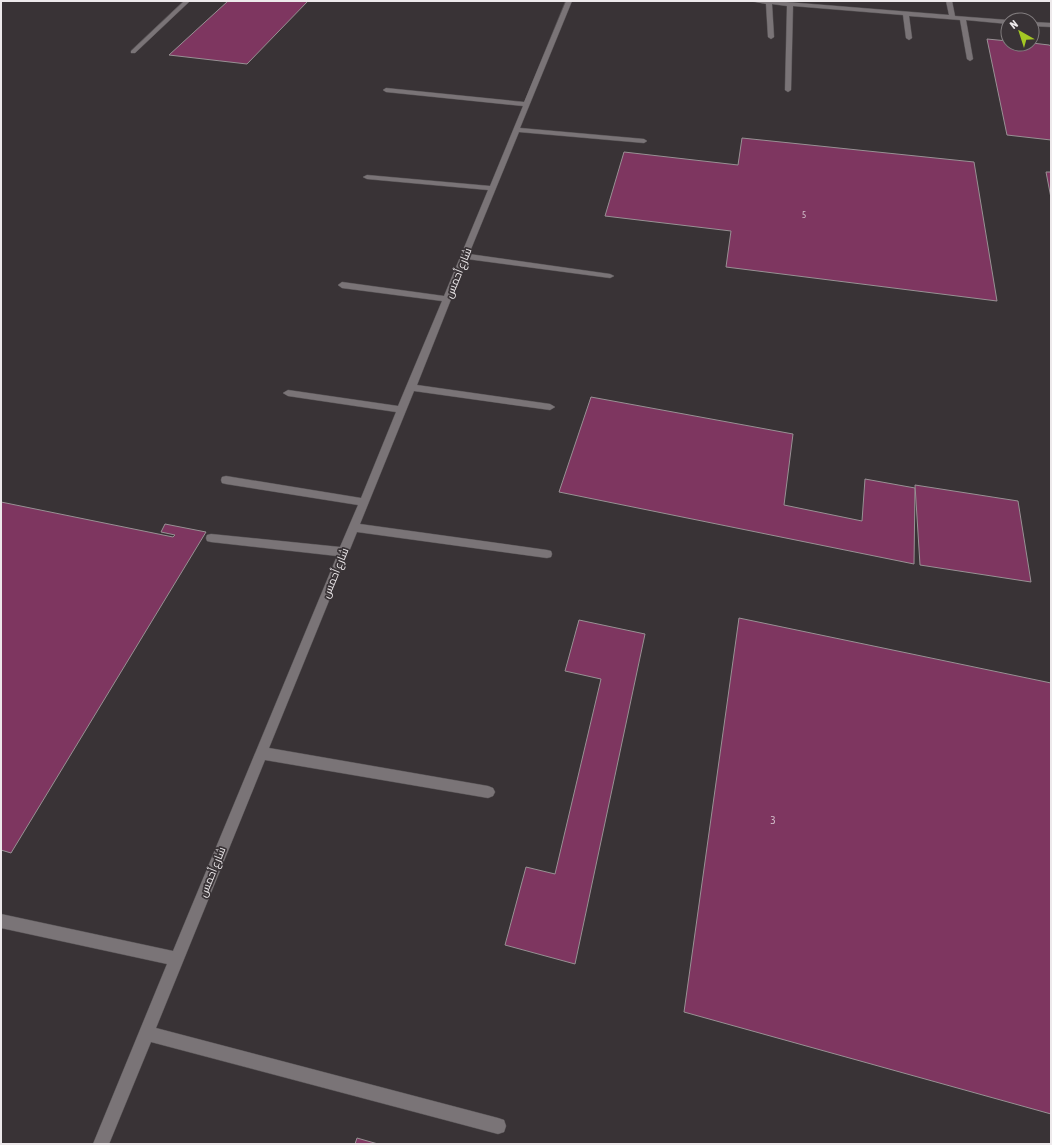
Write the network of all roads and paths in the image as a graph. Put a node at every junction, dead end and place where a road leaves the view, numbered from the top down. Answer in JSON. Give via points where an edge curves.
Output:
{"nodes":[{"id":1,"x":187,"y":1,"type":"edge"},
{"id":2,"x":569,"y":1,"type":"edge"},
{"id":3,"x":753,"y":1,"type":"edge"},
{"id":4,"x":949,"y":1,"type":"edge"},
{"id":5,"x":769,"y":2,"type":"junction"},
{"id":6,"x":790,"y":4,"type":"junction"},
{"id":7,"x":906,"y":13,"type":"junction"},
{"id":8,"x":952,"y":17,"type":"junction"},
{"id":9,"x":963,"y":18,"type":"junction"},
{"id":10,"x":1000,"y":21,"type":"edge"},
{"id":11,"x":1040,"y":24,"type":"edge"},
{"id":12,"x":1051,"y":25,"type":"edge"},
{"id":13,"x":771,"y":37,"type":"dead end"},
{"id":14,"x":909,"y":38,"type":"dead end"},
{"id":15,"x":133,"y":52,"type":"dead end"},
{"id":16,"x":970,"y":59,"type":"dead end"},
{"id":17,"x":386,"y":90,"type":"dead end"},
{"id":18,"x":788,"y":90,"type":"dead end"},
{"id":19,"x":527,"y":104,"type":"junction"},
{"id":20,"x":516,"y":130,"type":"junction"},
{"id":21,"x":644,"y":140,"type":"dead end"},
{"id":22,"x":367,"y":177,"type":"dead end"},
{"id":23,"x":492,"y":188,"type":"junction"},
{"id":24,"x":464,"y":256,"type":"junction"},
{"id":25,"x":610,"y":276,"type":"dead end"},
{"id":26,"x":342,"y":285,"type":"dead end"},
{"id":27,"x":447,"y":299,"type":"junction"},
{"id":28,"x":411,"y":387,"type":"junction"},
{"id":29,"x":288,"y":393,"type":"dead end"},
{"id":30,"x":550,"y":407,"type":"dead end"},
{"id":31,"x":402,"y":410,"type":"junction"},
{"id":32,"x":226,"y":480,"type":"dead end"},
{"id":33,"x":364,"y":502,"type":"junction"},
{"id":34,"x":354,"y":527,"type":"junction"},
{"id":35,"x":211,"y":538,"type":"dead end"},
{"id":36,"x":344,"y":552,"type":"junction"},
{"id":37,"x":547,"y":554,"type":"dead end"},
{"id":38,"x":261,"y":753,"type":"junction"},
{"id":39,"x":488,"y":792,"type":"dead end"},
{"id":40,"x":1,"y":921,"type":"edge"},
{"id":41,"x":177,"y":959,"type":"junction"},
{"id":42,"x":147,"y":1033,"type":"junction"},
{"id":43,"x":498,"y":1126,"type":"dead end"},
{"id":44,"x":101,"y":1144,"type":"edge"}],
"edges":[{"from":1,"to":15,"type":"lane"},
{"from":2,"to":19,"type":"lane","name":"شارع أحمس"},
{"from":3,"to":5,"type":"lane"},
{"from":4,"to":8,"type":"lane"},
{"from":5,"to":6,"type":"lane"},
{"from":5,"to":13,"type":"lane"},
{"from":6,"to":7,"type":"lane"},
{"from":6,"to":18,"type":"lane"},
{"from":7,"to":8,"type":"lane"},
{"from":7,"to":14,"type":"lane"},
{"from":8,"to":9,"type":"lane"},
{"from":9,"to":10,"type":"lane"},
{"from":9,"to":16,"type":"lane"},
{"from":11,"to":12,"type":"lane"},
{"from":17,"to":19,"type":"lane"},
{"from":19,"to":20,"type":"lane","name":"شارع أحمس"},
{"from":20,"to":21,"type":"lane"},
{"from":20,"to":23,"type":"lane","name":"شارع أحمس"},
{"from":22,"to":23,"type":"lane"},
{"from":23,"to":24,"type":"lane","name":"شارع أحمس"},
{"from":24,"to":25,"type":"lane"},
{"from":24,"to":27,"type":"lane","name":"شارع أحمس"},
{"from":26,"to":27,"type":"lane"},
{"from":27,"to":28,"type":"lane","name":"شارع أحمس"},
{"from":28,"to":30,"type":"lane"},
{"from":28,"to":31,"type":"lane","name":"شارع أحمس"},
{"from":29,"to":31,"type":"lane"},
{"from":31,"to":33,"type":"lane","name":"شارع أحمس"},
{"from":32,"to":33,"type":"lane"},
{"from":33,"to":34,"type":"lane","name":"شارع أحمس"},
{"from":34,"to":36,"type":"lane","name":"شارع أحمس"},
{"from":34,"to":37,"type":"lane"},
{"from":35,"to":36,"type":"lane"},
{"from":36,"to":38,"type":"lane","name":"شارع أحمس"},
{"from":38,"to":39,"type":"lane"},
{"from":38,"to":41,"type":"lane","name":"شارع أحمس"},
{"from":40,"to":41,"type":"lane"},
{"from":41,"to":42,"type":"lane","name":"شارع أحمس"},
{"from":42,"to":43,"type":"lane"},
{"from":42,"to":44,"type":"lane","name":"شارع أحمس"}]}
